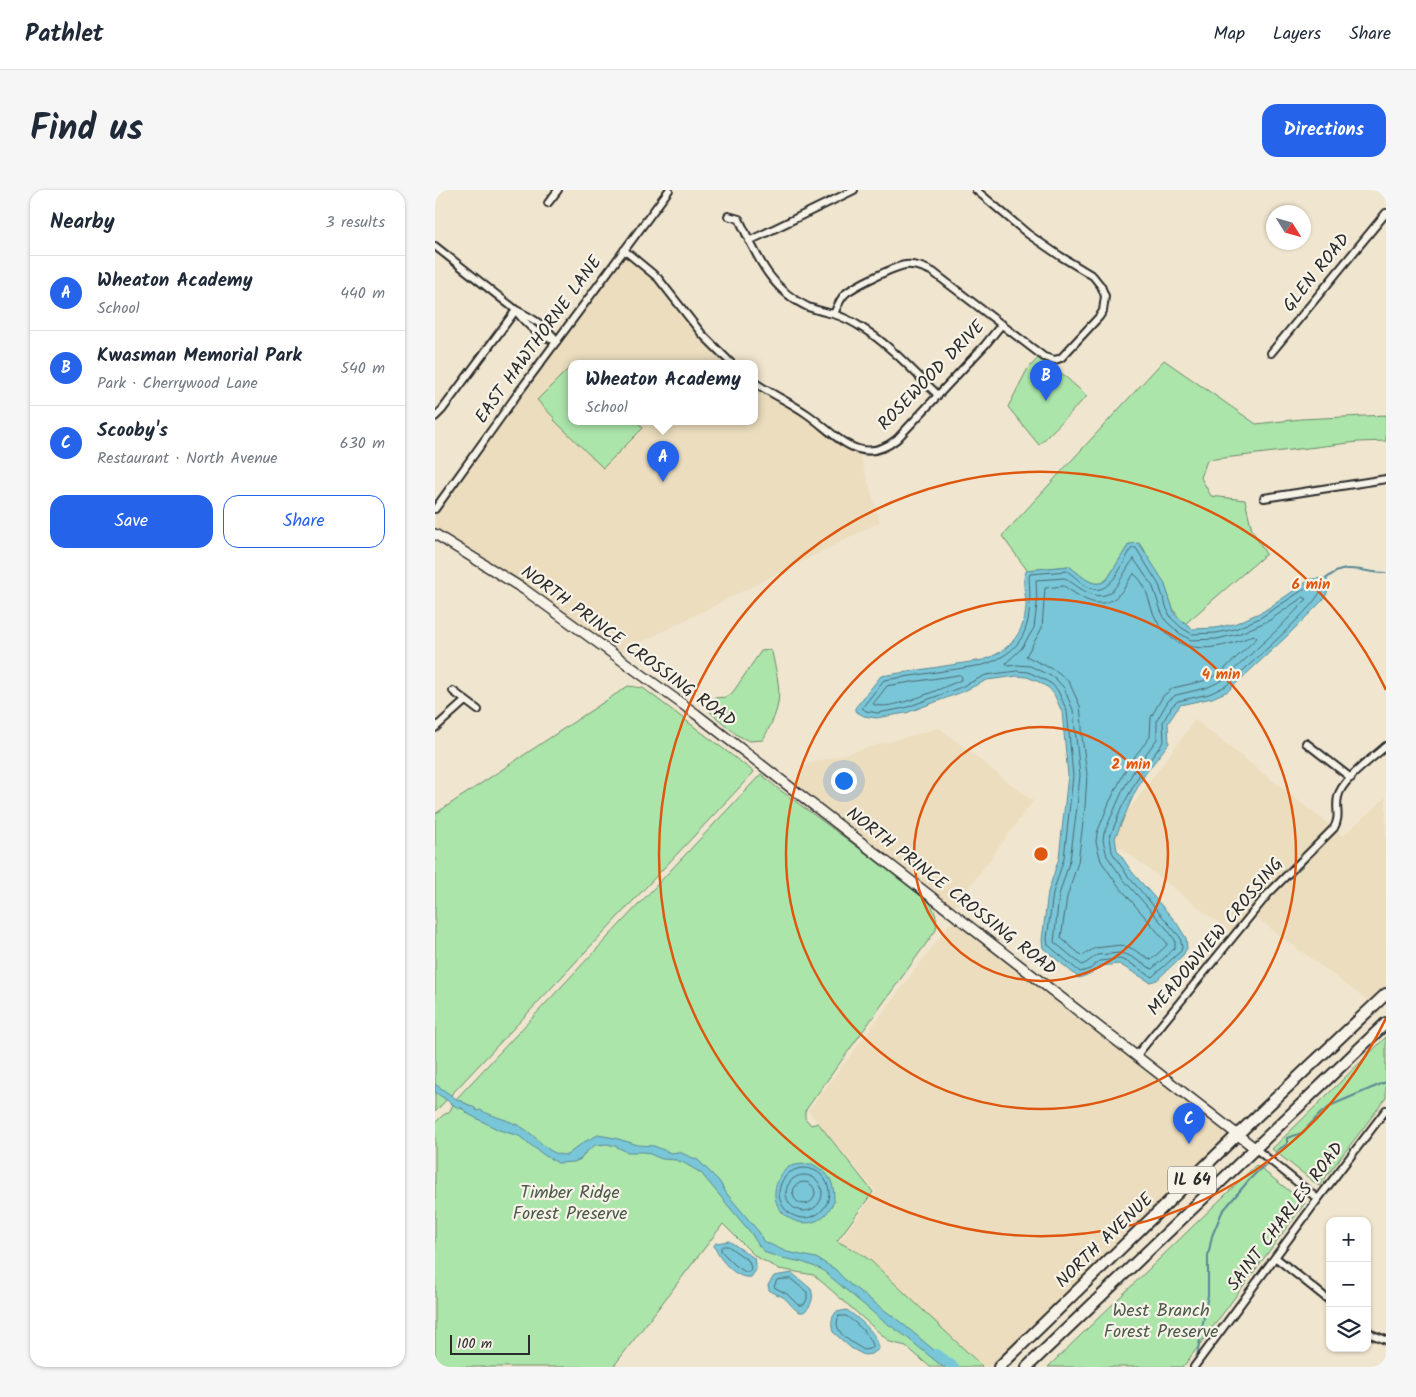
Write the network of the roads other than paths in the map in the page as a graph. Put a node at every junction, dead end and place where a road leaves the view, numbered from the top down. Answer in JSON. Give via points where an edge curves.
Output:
{"nodes":[{"id":1,"x":558,"y":190,"type":"edge"},
{"id":2,"x":669,"y":190,"type":"edge"},
{"id":3,"x":854,"y":190,"type":"edge"},
{"id":4,"x":976,"y":190,"type":"edge"},
{"id":5,"x":548,"y":203,"type":"dead end"},
{"id":6,"x":1386,"y":213,"type":"edge"},
{"id":7,"x":728,"y":216,"type":"dead end"},
{"id":8,"x":749,"y":241,"type":"junction"},
{"id":9,"x":435,"y":246,"type":"edge"},
{"id":10,"x":624,"y":250,"type":"junction"},
{"id":11,"x":516,"y":310,"type":"junction"},
{"id":12,"x":834,"y":314,"type":"junction"},
{"id":13,"x":1002,"y":324,"type":"junction"},
{"id":14,"x":557,"y":341,"type":"junction"},
{"id":15,"x":1271,"y":353,"type":"dead end"},
{"id":16,"x":728,"y":360,"type":"edge"},
{"id":17,"x":758,"y":384,"type":"edge"},
{"id":18,"x":938,"y":395,"type":"junction"},
{"id":19,"x":435,"y":418,"type":"edge"},
{"id":20,"x":1386,"y":479,"type":"edge"},
{"id":21,"x":1264,"y":498,"type":"dead end"},
{"id":22,"x":435,"y":509,"type":"edge"},
{"id":23,"x":435,"y":534,"type":"edge"},
{"id":24,"x":453,"y":691,"type":"dead end"},
{"id":25,"x":465,"y":701,"type":"junction"},
{"id":26,"x":478,"y":710,"type":"dead end"},
{"id":27,"x":435,"y":728,"type":"edge"},
{"id":28,"x":1306,"y":743,"type":"dead end"},
{"id":29,"x":1386,"y":746,"type":"edge"},
{"id":30,"x":1351,"y":778,"type":"junction"},
{"id":31,"x":1386,"y":994,"type":"edge"},
{"id":32,"x":1386,"y":1023,"type":"edge"},
{"id":33,"x":1136,"y":1056,"type":"junction"},
{"id":34,"x":1386,"y":1110,"type":"edge"},
{"id":35,"x":1237,"y":1135,"type":"junction"},
{"id":36,"x":1256,"y":1150,"type":"junction"},
{"id":37,"x":1318,"y":1199,"type":"junction"},
{"id":38,"x":1275,"y":1257,"type":"junction"},
{"id":39,"x":1326,"y":1297,"type":"edge"},
{"id":40,"x":1371,"y":1333,"type":"edge"},
{"id":41,"x":1386,"y":1340,"type":"edge"},
{"id":42,"x":999,"y":1367,"type":"edge"},
{"id":43,"x":1027,"y":1367,"type":"edge"},
{"id":44,"x":1194,"y":1367,"type":"edge"}],
"edges":[{"from":1,"to":5,"type":"street"},
{"from":2,"to":10,"type":"street","name":"EAST HAWTHORNE LANE"},
{"from":3,"to":8,"type":"street"},
{"from":4,"to":13,"type":"street","via":[[1028,234],[1093,276],[1105,296],[1099,317],[1058,359],[1044,357]]},
{"from":6,"to":15,"type":"street","name":"GLEN ROAD"},
{"from":7,"to":8,"type":"street","via":[[739,220]]},
{"from":8,"to":12,"type":"street","via":[[763,268],[779,287],[808,307]]},
{"from":9,"to":11,"type":"street"},
{"from":10,"to":14,"type":"street","name":"EAST HAWTHORNE LANE"},
{"from":10,"to":16,"type":"street","via":[[658,278],[702,334]]},
{"from":11,"to":14,"type":"street","via":[[526,324],[546,339]]},
{"from":11,"to":19,"type":"street"},
{"from":12,"to":13,"type":"street","via":[[850,290],[906,265],[933,272]]},
{"from":12,"to":18,"type":"street","via":[[874,336]]},
{"from":13,"to":18,"type":"street","name":"ROSEWOOD DRIVE"},
{"from":14,"to":22,"type":"street","name":"EAST HAWTHORNE LANE"},
{"from":17,"to":18,"type":"street","name":"ROSEWOOD DRIVE","via":[[807,413],[846,444],[865,450],[875,450],[891,443]]},
{"from":20,"to":21,"type":"street"},
{"from":23,"to":33,"type":"street","name":"NORTH PRINCE CROSSING ROAD","via":[[525,590],[697,714]]},
{"from":24,"to":25,"type":"street"},
{"from":25,"to":26,"type":"street"},
{"from":25,"to":27,"type":"street"},
{"from":28,"to":30,"type":"street"},
{"from":29,"to":30,"type":"street","name":"MEADOWVIEW CROSSING"},
{"from":30,"to":33,"type":"street","name":"MEADOWVIEW CROSSING","via":[[1337,798],[1338,817],[1334,828],[1268,894]]},
{"from":31,"to":35,"type":"main road","name":"NORTH AVENUE","number":"IL 64"},
{"from":32,"to":36,"type":"main road","name":"NORTH AVENUE","number":"IL 64"},
{"from":33,"to":35,"type":"street","name":"NORTH PRINCE CROSSING ROAD"},
{"from":34,"to":37,"type":"street","name":"SAINT CHARLES ROAD"},
{"from":35,"to":36,"type":"street","name":"NORTH PRINCE CROSSING ROAD"},
{"from":35,"to":42,"type":"main road","name":"NORTH AVENUE","number":"IL 64"},
{"from":36,"to":37,"type":"street","name":"NORTH PRINCE CROSSING ROAD"},
{"from":36,"to":43,"type":"main road","name":"NORTH AVENUE","number":"IL 64"},
{"from":37,"to":38,"type":"street","name":"SAINT CHARLES ROAD"},
{"from":38,"to":39,"type":"street"},
{"from":38,"to":44,"type":"street","name":"SAINT CHARLES ROAD"},
{"from":40,"to":41,"type":"street"}]}
